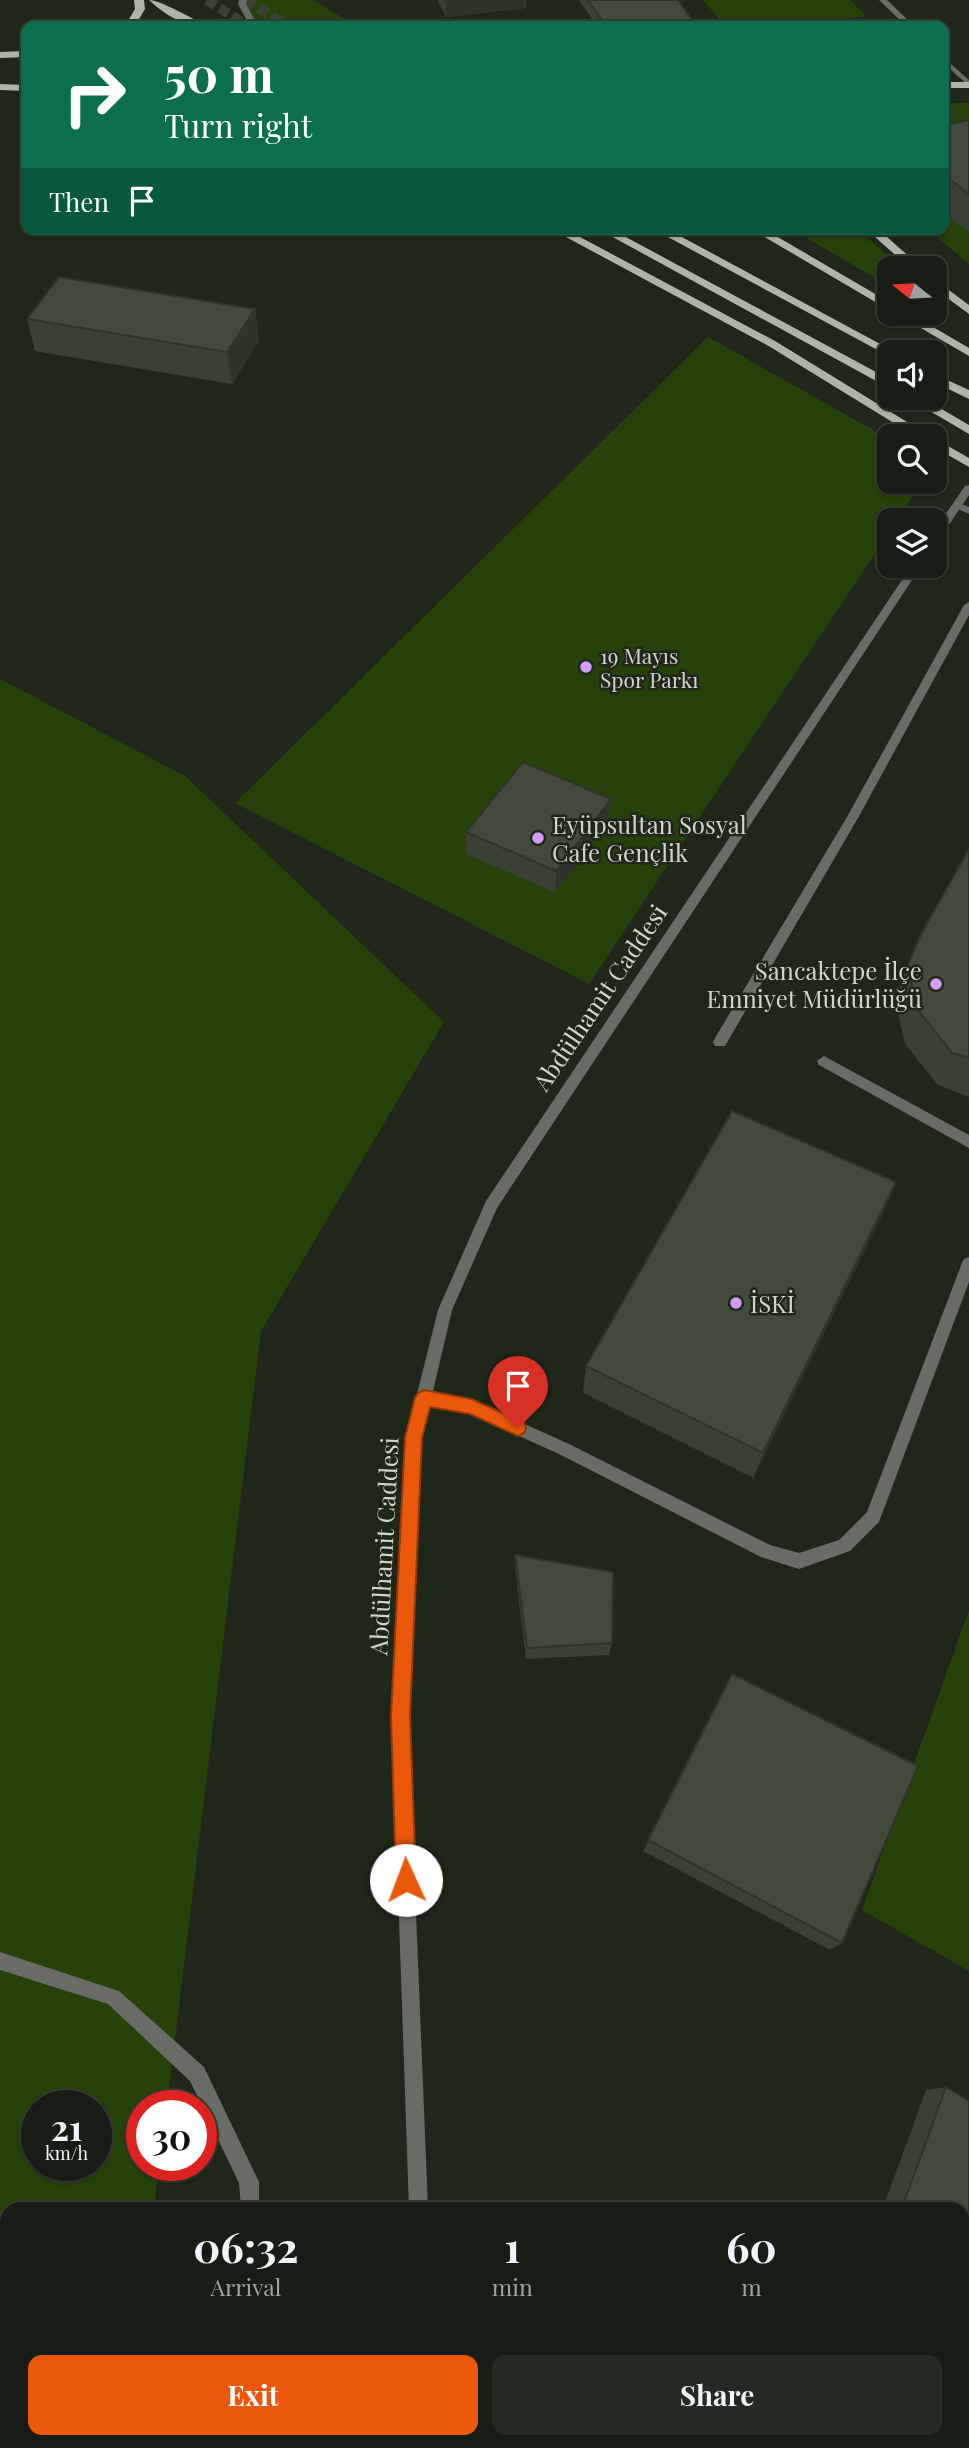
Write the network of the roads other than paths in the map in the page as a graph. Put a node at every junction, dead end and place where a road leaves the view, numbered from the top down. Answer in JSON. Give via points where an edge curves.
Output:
{"nodes":[{"id":1,"x":139,"y":0,"type":"edge"},
{"id":2,"x":154,"y":0,"type":"edge"},
{"id":3,"x":243,"y":0,"type":"edge"},
{"id":4,"x":883,"y":0,"type":"edge"},
{"id":5,"x":133,"y":21,"type":"edge"},
{"id":6,"x":188,"y":21,"type":"edge"},
{"id":7,"x":251,"y":21,"type":"edge"},
{"id":8,"x":905,"y":21,"type":"edge"},
{"id":9,"x":21,"y":54,"type":"edge"},
{"id":10,"x":0,"y":55,"type":"edge"},
{"id":11,"x":0,"y":61,"type":"edge"},
{"id":12,"x":21,"y":61,"type":"edge"},
{"id":13,"x":949,"y":65,"type":"edge"},
{"id":14,"x":969,"y":84,"type":"edge"},
{"id":15,"x":949,"y":85,"type":"edge"},
{"id":16,"x":0,"y":87,"type":"edge"},
{"id":17,"x":21,"y":88,"type":"edge"},
{"id":18,"x":567,"y":235,"type":"edge"},
{"id":19,"x":614,"y":235,"type":"edge"},
{"id":20,"x":669,"y":235,"type":"edge"},
{"id":21,"x":766,"y":235,"type":"edge"},
{"id":22,"x":878,"y":235,"type":"edge"},
{"id":23,"x":903,"y":256,"type":"edge"},
{"id":24,"x":947,"y":293,"type":"edge"},
{"id":25,"x":877,"y":300,"type":"edge"},
{"id":26,"x":969,"y":311,"type":"edge"},
{"id":27,"x":922,"y":326,"type":"edge"},
{"id":28,"x":877,"y":346,"type":"edge"},
{"id":29,"x":969,"y":353,"type":"edge"},
{"id":30,"x":877,"y":377,"type":"edge"},
{"id":31,"x":947,"y":384,"type":"edge"},
{"id":32,"x":969,"y":395,"type":"edge"},
{"id":33,"x":934,"y":410,"type":"edge"},
{"id":34,"x":904,"y":424,"type":"edge"},
{"id":35,"x":969,"y":430,"type":"edge"},
{"id":36,"x":947,"y":450,"type":"edge"},
{"id":37,"x":969,"y":463,"type":"edge"},
{"id":38,"x":969,"y":488,"type":"edge"},
{"id":39,"x":957,"y":505,"type":"junction"},
{"id":40,"x":969,"y":511,"type":"edge"},
{"id":41,"x":947,"y":520,"type":"edge"},
{"id":42,"x":909,"y":578,"type":"edge"},
{"id":43,"x":969,"y":605,"type":"edge"},
{"id":44,"x":720,"y":1042,"type":"dead end"},
{"id":45,"x":824,"y":1062,"type":"dead end"},
{"id":46,"x":969,"y":1142,"type":"edge"},
{"id":47,"x":969,"y":1263,"type":"edge"},
{"id":48,"x":424,"y":1398,"type":"junction"},
{"id":49,"x":0,"y":1961,"type":"edge"},
{"id":50,"x":250,"y":2202,"type":"edge"},
{"id":51,"x":418,"y":2202,"type":"edge"}],
"edges":[{"from":1,"to":5,"type":"main road"},
{"from":2,"to":6,"type":"main road"},
{"from":3,"to":7,"type":"street"},
{"from":4,"to":8,"type":"street"},
{"from":9,"to":10,"type":"main road"},
{"from":11,"to":12,"type":"main road"},
{"from":13,"to":14,"type":"street"},
{"from":14,"to":15,"type":"main road"},
{"from":16,"to":17,"type":"main road"},
{"from":18,"to":34,"type":"main road","via":[[771,343]]},
{"from":19,"to":30,"type":"main road"},
{"from":20,"to":28,"type":"main road"},
{"from":21,"to":25,"type":"main road"},
{"from":22,"to":23,"type":"main road"},
{"from":24,"to":26,"type":"main road"},
{"from":27,"to":29,"type":"main road"},
{"from":31,"to":32,"type":"main road"},
{"from":33,"to":35,"type":"main road"},
{"from":36,"to":37,"type":"main road"},
{"from":38,"to":39,"type":"street"},
{"from":39,"to":40,"type":"street"},
{"from":39,"to":41,"type":"street"},
{"from":42,"to":48,"type":"street","name":"Abdülhamit Caddesi","via":[[491,1205],[445,1310]]},
{"from":43,"to":44,"type":"street","via":[[852,818]]},
{"from":45,"to":46,"type":"street"},
{"from":47,"to":48,"type":"street","via":[[873,1517],[844,1545],[799,1561],[767,1552],[471,1407]]},
{"from":48,"to":51,"type":"street","name":"Abdülhamit Caddesi","via":[[414,1438],[400,1716]]},
{"from":49,"to":50,"type":"street","via":[[113,1997],[197,2074],[250,2182]]}]}
